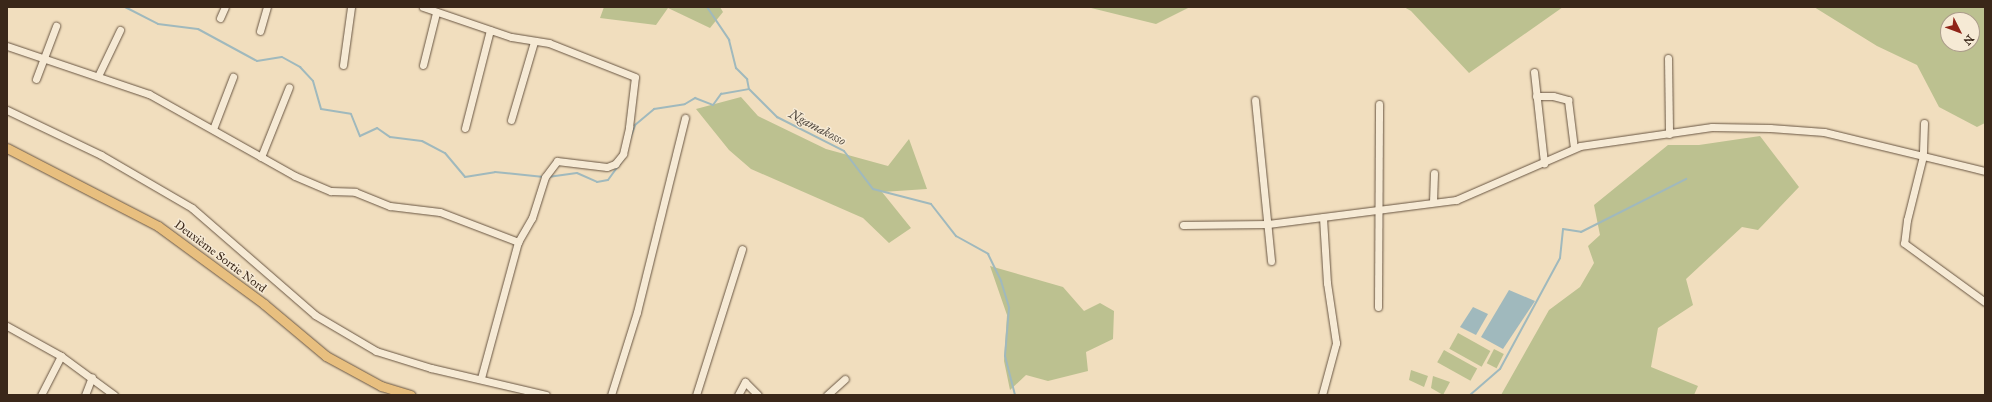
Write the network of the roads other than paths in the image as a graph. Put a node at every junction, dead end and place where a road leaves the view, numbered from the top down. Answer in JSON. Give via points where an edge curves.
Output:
{"nodes":[{"id":1,"x":225,"y":7,"type":"edge"},
{"id":2,"x":267,"y":7,"type":"edge"},
{"id":3,"x":351,"y":7,"type":"edge"},
{"id":4,"x":423,"y":7,"type":"edge"},
{"id":5,"x":436,"y":13,"type":"junction"},
{"id":6,"x":220,"y":18,"type":"dead end"},
{"id":7,"x":56,"y":26,"type":"dead end"},
{"id":8,"x":120,"y":30,"type":"dead end"},
{"id":9,"x":490,"y":30,"type":"junction"},
{"id":10,"x":260,"y":31,"type":"dead end"},
{"id":11,"x":534,"y":42,"type":"junction"},
{"id":12,"x":7,"y":46,"type":"edge"},
{"id":13,"x":44,"y":57,"type":"junction"},
{"id":14,"x":1668,"y":58,"type":"dead end"},
{"id":15,"x":423,"y":64,"type":"dead end"},
{"id":16,"x":343,"y":65,"type":"dead end"},
{"id":17,"x":1534,"y":72,"type":"dead end"},
{"id":18,"x":98,"y":76,"type":"junction"},
{"id":19,"x":233,"y":77,"type":"dead end"},
{"id":20,"x":36,"y":79,"type":"dead end"},
{"id":21,"x":289,"y":87,"type":"dead end"},
{"id":22,"x":1536,"y":96,"type":"junction"},
{"id":23,"x":1255,"y":100,"type":"dead end"},
{"id":24,"x":1379,"y":104,"type":"dead end"},
{"id":25,"x":7,"y":110,"type":"edge"},
{"id":26,"x":685,"y":118,"type":"dead end"},
{"id":27,"x":512,"y":120,"type":"dead end"},
{"id":28,"x":1924,"y":123,"type":"dead end"},
{"id":29,"x":465,"y":128,"type":"dead end"},
{"id":30,"x":213,"y":129,"type":"junction"},
{"id":31,"x":1668,"y":134,"type":"junction"},
{"id":32,"x":7,"y":148,"type":"edge"},
{"id":33,"x":1574,"y":148,"type":"junction"},
{"id":34,"x":1923,"y":156,"type":"junction"},
{"id":35,"x":261,"y":157,"type":"junction"},
{"id":36,"x":1544,"y":162,"type":"junction"},
{"id":37,"x":1985,"y":171,"type":"edge"},
{"id":38,"x":1434,"y":173,"type":"dead end"},
{"id":39,"x":1433,"y":202,"type":"junction"},
{"id":40,"x":1380,"y":209,"type":"junction"},
{"id":41,"x":1323,"y":217,"type":"junction"},
{"id":42,"x":1183,"y":224,"type":"dead end"},
{"id":43,"x":1268,"y":224,"type":"junction"},
{"id":44,"x":518,"y":242,"type":"junction"},
{"id":45,"x":742,"y":249,"type":"dead end"},
{"id":46,"x":1271,"y":261,"type":"dead end"},
{"id":47,"x":1985,"y":302,"type":"edge"},
{"id":48,"x":1378,"y":307,"type":"dead end"},
{"id":49,"x":7,"y":326,"type":"edge"},
{"id":50,"x":61,"y":356,"type":"junction"},
{"id":51,"x":92,"y":377,"type":"junction"},
{"id":52,"x":481,"y":378,"type":"junction"},
{"id":53,"x":845,"y":379,"type":"dead end"},
{"id":54,"x":41,"y":395,"type":"edge"},
{"id":55,"x":85,"y":395,"type":"edge"},
{"id":56,"x":114,"y":395,"type":"edge"},
{"id":57,"x":411,"y":395,"type":"edge"},
{"id":58,"x":546,"y":395,"type":"edge"},
{"id":59,"x":611,"y":395,"type":"edge"},
{"id":60,"x":696,"y":395,"type":"edge"},
{"id":61,"x":738,"y":395,"type":"edge"},
{"id":62,"x":758,"y":395,"type":"edge"},
{"id":63,"x":827,"y":395,"type":"edge"},
{"id":64,"x":1322,"y":395,"type":"edge"}],
"edges":[{"from":1,"to":6,"type":"street"},
{"from":2,"to":10,"type":"street"},
{"from":3,"to":16,"type":"street"},
{"from":4,"to":5,"type":"street"},
{"from":5,"to":9,"type":"street"},
{"from":5,"to":15,"type":"street"},
{"from":7,"to":13,"type":"street"},
{"from":8,"to":18,"type":"street"},
{"from":9,"to":11,"type":"street"},
{"from":9,"to":29,"type":"street"},
{"from":11,"to":27,"type":"street"},
{"from":11,"to":44,"type":"street","via":[[549,43],[585,55],[634,77],[629,127],[623,154],[615,164],[607,167],[557,160],[545,177],[532,218]]},
{"from":12,"to":13,"type":"street"},
{"from":13,"to":18,"type":"street"},
{"from":13,"to":20,"type":"street"},
{"from":14,"to":31,"type":"street"},
{"from":17,"to":22,"type":"street"},
{"from":18,"to":30,"type":"street","via":[[149,94]]},
{"from":19,"to":30,"type":"street"},
{"from":21,"to":35,"type":"street"},
{"from":22,"to":33,"type":"street","via":[[1553,96],[1568,100]]},
{"from":22,"to":36,"type":"street"},
{"from":23,"to":43,"type":"street"},
{"from":24,"to":40,"type":"street"},
{"from":25,"to":52,"type":"street","via":[[101,155],[192,208],[315,315],[339,330],[392,358]]},
{"from":26,"to":59,"type":"street","via":[[637,312]]},
{"from":28,"to":34,"type":"street"},
{"from":30,"to":35,"type":"street"},
{"from":31,"to":33,"type":"street"},
{"from":31,"to":34,"type":"street","via":[[1712,127],[1802,130],[1866,141]]},
{"from":32,"to":57,"type":"main road","name":"Deuxième Sortie Nord","via":[[158,226],[264,304],[326,356],[381,386]]},
{"from":33,"to":36,"type":"street"},
{"from":34,"to":37,"type":"street"},
{"from":34,"to":47,"type":"street","via":[[1907,220],[1904,244]]},
{"from":35,"to":44,"type":"street","via":[[331,191],[355,192],[390,206],[440,212]]},
{"from":36,"to":39,"type":"street","via":[[1472,194]]},
{"from":38,"to":39,"type":"street"},
{"from":39,"to":40,"type":"street"},
{"from":40,"to":41,"type":"street"},
{"from":40,"to":48,"type":"street"},
{"from":41,"to":43,"type":"street"},
{"from":41,"to":64,"type":"street","via":[[1327,283],[1336,343]]},
{"from":42,"to":43,"type":"street"},
{"from":43,"to":46,"type":"street"},
{"from":44,"to":52,"type":"street"},
{"from":45,"to":60,"type":"street"},
{"from":49,"to":50,"type":"street"},
{"from":50,"to":51,"type":"street"},
{"from":50,"to":54,"type":"street"},
{"from":51,"to":55,"type":"street"},
{"from":51,"to":56,"type":"street"},
{"from":52,"to":58,"type":"street"},
{"from":53,"to":63,"type":"street"},
{"from":61,"to":62,"type":"street","via":[[745,382]]}]}
